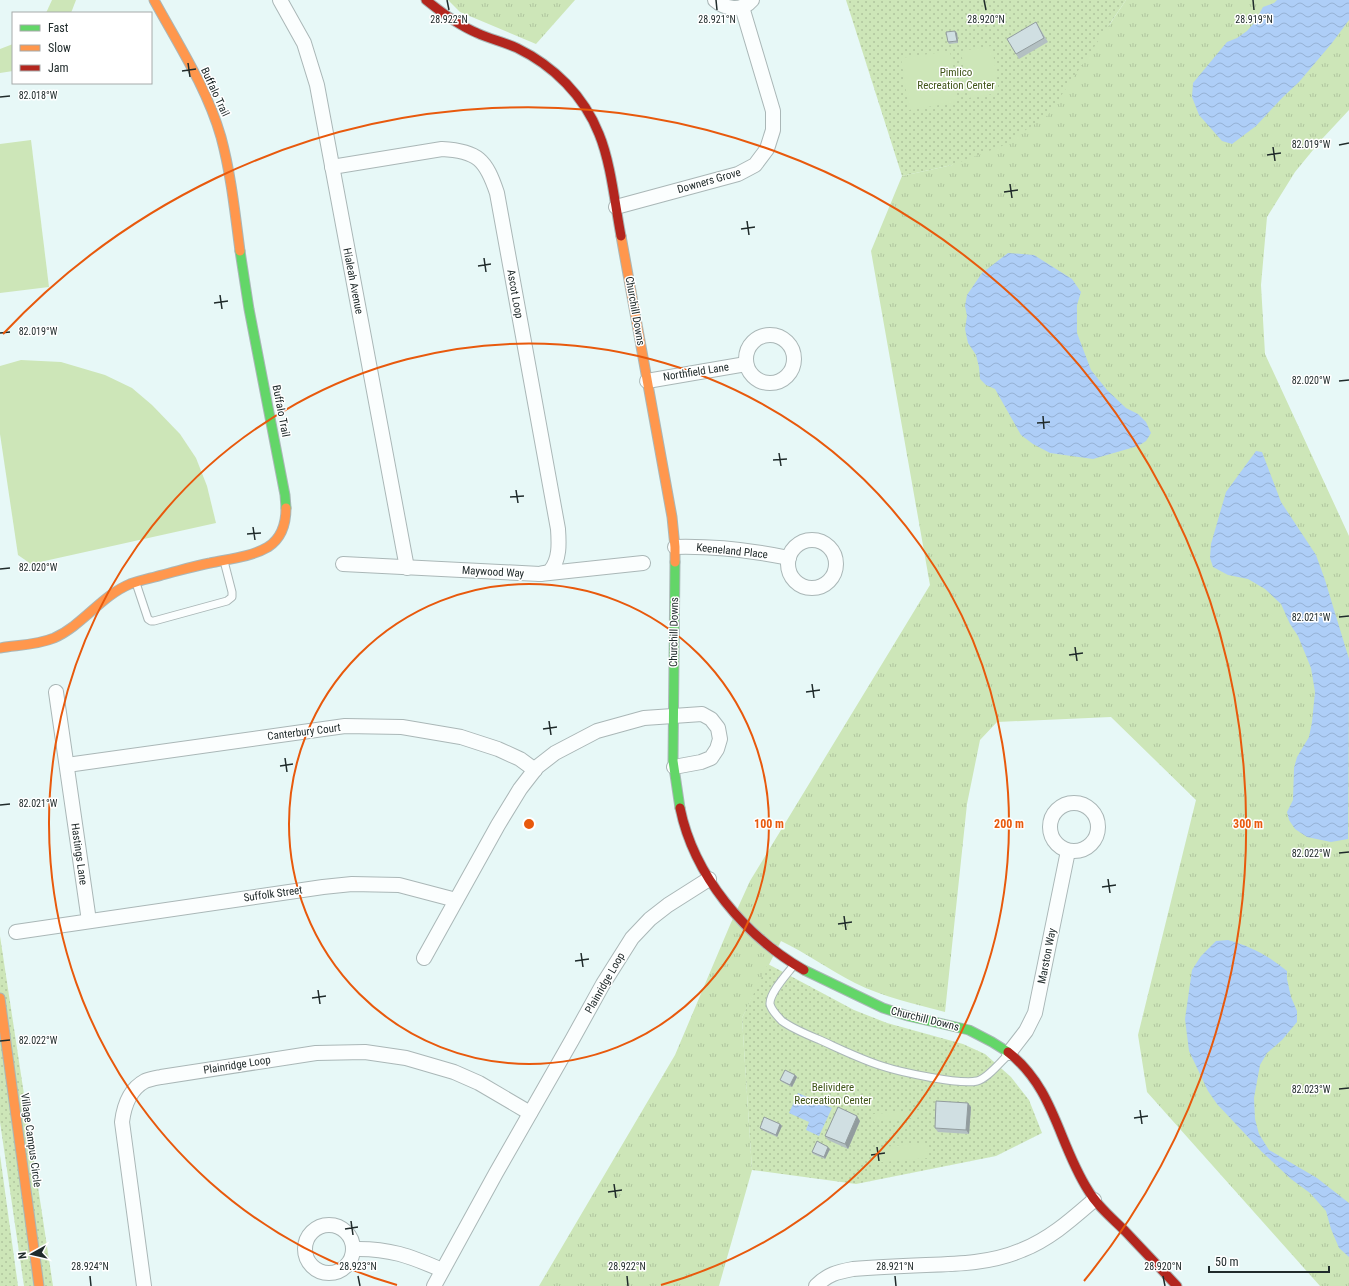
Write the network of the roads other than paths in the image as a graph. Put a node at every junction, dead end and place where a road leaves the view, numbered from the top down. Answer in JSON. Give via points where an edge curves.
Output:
{"nodes":[{"id":1,"x":154,"y":0,"type":"edge"},
{"id":2,"x":280,"y":0,"type":"edge"},
{"id":3,"x":426,"y":0,"type":"edge"},
{"id":4,"x":715,"y":0,"type":"edge"},
{"id":5,"x":747,"y":4,"type":"edge"},
{"id":6,"x":332,"y":167,"type":"junction"},
{"id":7,"x":616,"y":207,"type":"junction"},
{"id":8,"x":746,"y":364,"type":"dead end"},
{"id":9,"x":647,"y":380,"type":"junction"},
{"id":10,"x":675,"y":547,"type":"junction"},
{"id":11,"x":789,"y":558,"type":"dead end"},
{"id":12,"x":224,"y":560,"type":"junction"},
{"id":13,"x":643,"y":563,"type":"dead end"},
{"id":14,"x":342,"y":564,"type":"dead end"},
{"id":15,"x":407,"y":568,"type":"junction"},
{"id":16,"x":540,"y":574,"type":"junction"},
{"id":17,"x":136,"y":583,"type":"junction"},
{"id":18,"x":0,"y":648,"type":"edge"},
{"id":19,"x":56,"y":692,"type":"dead end"},
{"id":20,"x":673,"y":715,"type":"junction"},
{"id":21,"x":67,"y":765,"type":"junction"},
{"id":22,"x":674,"y":767,"type":"junction"},
{"id":23,"x":535,"y":770,"type":"junction"},
{"id":24,"x":1068,"y":851,"type":"dead end"},
{"id":25,"x":709,"y":879,"type":"junction"},
{"id":26,"x":456,"y":900,"type":"junction"},
{"id":27,"x":89,"y":922,"type":"junction"},
{"id":28,"x":16,"y":932,"type":"dead end"},
{"id":29,"x":424,"y":958,"type":"dead end"},
{"id":30,"x":795,"y":964,"type":"junction"},
{"id":31,"x":0,"y":998,"type":"edge"},
{"id":32,"x":1009,"y":1053,"type":"junction"},
{"id":33,"x":530,"y":1113,"type":"junction"},
{"id":34,"x":1094,"y":1200,"type":"junction"},
{"id":35,"x":353,"y":1250,"type":"dead end"},
{"id":36,"x":442,"y":1270,"type":"junction"},
{"id":37,"x":39,"y":1286,"type":"edge"},
{"id":38,"x":144,"y":1286,"type":"edge"},
{"id":39,"x":434,"y":1286,"type":"edge"},
{"id":40,"x":816,"y":1286,"type":"edge"},
{"id":41,"x":1177,"y":1286,"type":"edge"}],
"edges":[{"from":1,"to":12,"type":"street","name":"Buffalo Trail","via":[[202,89],[221,135],[249,309],[287,509],[285,525],[276,540],[264,549]]},
{"from":2,"to":6,"type":"street","name":"Hialeah Avenue","via":[[304,43],[316,85]]},
{"from":3,"to":7,"type":"street","name":"Churchill Downs","via":[[454,22],[541,61],[570,86],[585,106],[599,134]]},
{"from":4,"to":5,"type":"street","name":"Downers Grove","via":[[727,8]]},
{"from":5,"to":7,"type":"street","name":"Downers Grove","via":[[773,111],[773,130],[767,149],[756,164],[738,174]]},
{"from":6,"to":15,"type":"street","name":"Hialeah Avenue"},
{"from":6,"to":16,"type":"street","name":"Ascot Loop","via":[[442,149],[459,150],[475,156],[484,164],[491,176],[497,193],[558,529],[559,545],[556,560],[549,571]]},
{"from":7,"to":9,"type":"street","name":"Churchill Downs"},
{"from":8,"to":9,"type":"street","name":"Northfield Lane"},
{"from":9,"to":10,"type":"street","name":"Churchill Downs","via":[[666,480]]},
{"from":10,"to":11,"type":"street","name":"Keeneland Place","via":[[707,546]]},
{"from":10,"to":20,"type":"street","name":"Churchill Downs"},
{"from":12,"to":17,"type":"street","name":"Buffalo Trail"},
{"from":12,"to":17,"type":"lane","via":[[232,597],[214,606],[150,621]]},
{"from":13,"to":16,"type":"street","name":"Maywood Way"},
{"from":14,"to":15,"type":"street","name":"Maywood Way"},
{"from":15,"to":16,"type":"street","name":"Maywood Way"},
{"from":17,"to":18,"type":"street","name":"Buffalo Trail","via":[[112,594],[69,629],[53,638]]},
{"from":19,"to":21,"type":"street","name":"Hastings Lane"},
{"from":20,"to":22,"type":"street","name":"Churchill Downs"},
{"from":20,"to":22,"type":"street","via":[[702,714],[711,719],[718,728],[720,739],[717,749],[710,758]]},
{"from":20,"to":23,"type":"street","via":[[644,718],[597,731],[555,753]]},
{"from":21,"to":23,"type":"street","name":"Canterbury Court","via":[[345,726],[402,727],[461,738],[498,749],[520,759]]},
{"from":21,"to":27,"type":"street","name":"Hastings Lane"},
{"from":22,"to":25,"type":"street","name":"Churchill Downs","via":[[676,790],[690,843]]},
{"from":23,"to":26,"type":"street","via":[[501,819]]},
{"from":24,"to":32,"type":"street","name":"Marston Way","via":[[1035,1013],[1026,1031]]},
{"from":25,"to":30,"type":"street","name":"Churchill Downs","via":[[750,928]]},
{"from":25,"to":33,"type":"street","name":"Plainridge Loop","via":[[668,905],[632,938]]},
{"from":26,"to":27,"type":"street","name":"Suffolk Street","via":[[399,885],[352,884]]},
{"from":26,"to":29,"type":"street"},
{"from":27,"to":28,"type":"street","name":"Suffolk Street"},
{"from":30,"to":32,"type":"street","name":"Churchill Downs","via":[[866,1001],[891,1011],[964,1028]]},
{"from":30,"to":32,"type":"lane","via":[[771,997],[770,1004],[774,1011],[782,1020],[808,1035],[848,1053],[882,1066],[965,1082],[978,1081],[986,1077]]},
{"from":31,"to":37,"type":"street","name":"Village Campus Circle"},
{"from":32,"to":34,"type":"street","name":"Churchill Downs","via":[[1031,1073],[1044,1093],[1076,1170]]},
{"from":33,"to":36,"type":"street","name":"Plainridge Loop"},
{"from":33,"to":38,"type":"street","name":"Plainridge Loop","via":[[479,1083],[454,1072],[406,1058],[365,1052],[316,1053],[146,1080],[127,1100],[122,1122]]},
{"from":34,"to":40,"type":"street","via":[[1046,1238],[1005,1257],[959,1264],[853,1269],[836,1272]]},
{"from":34,"to":41,"type":"street","name":"Churchill Downs"},
{"from":35,"to":36,"type":"street","via":[[391,1251]]},
{"from":36,"to":39,"type":"street","name":"Plainridge Loop"}]}
